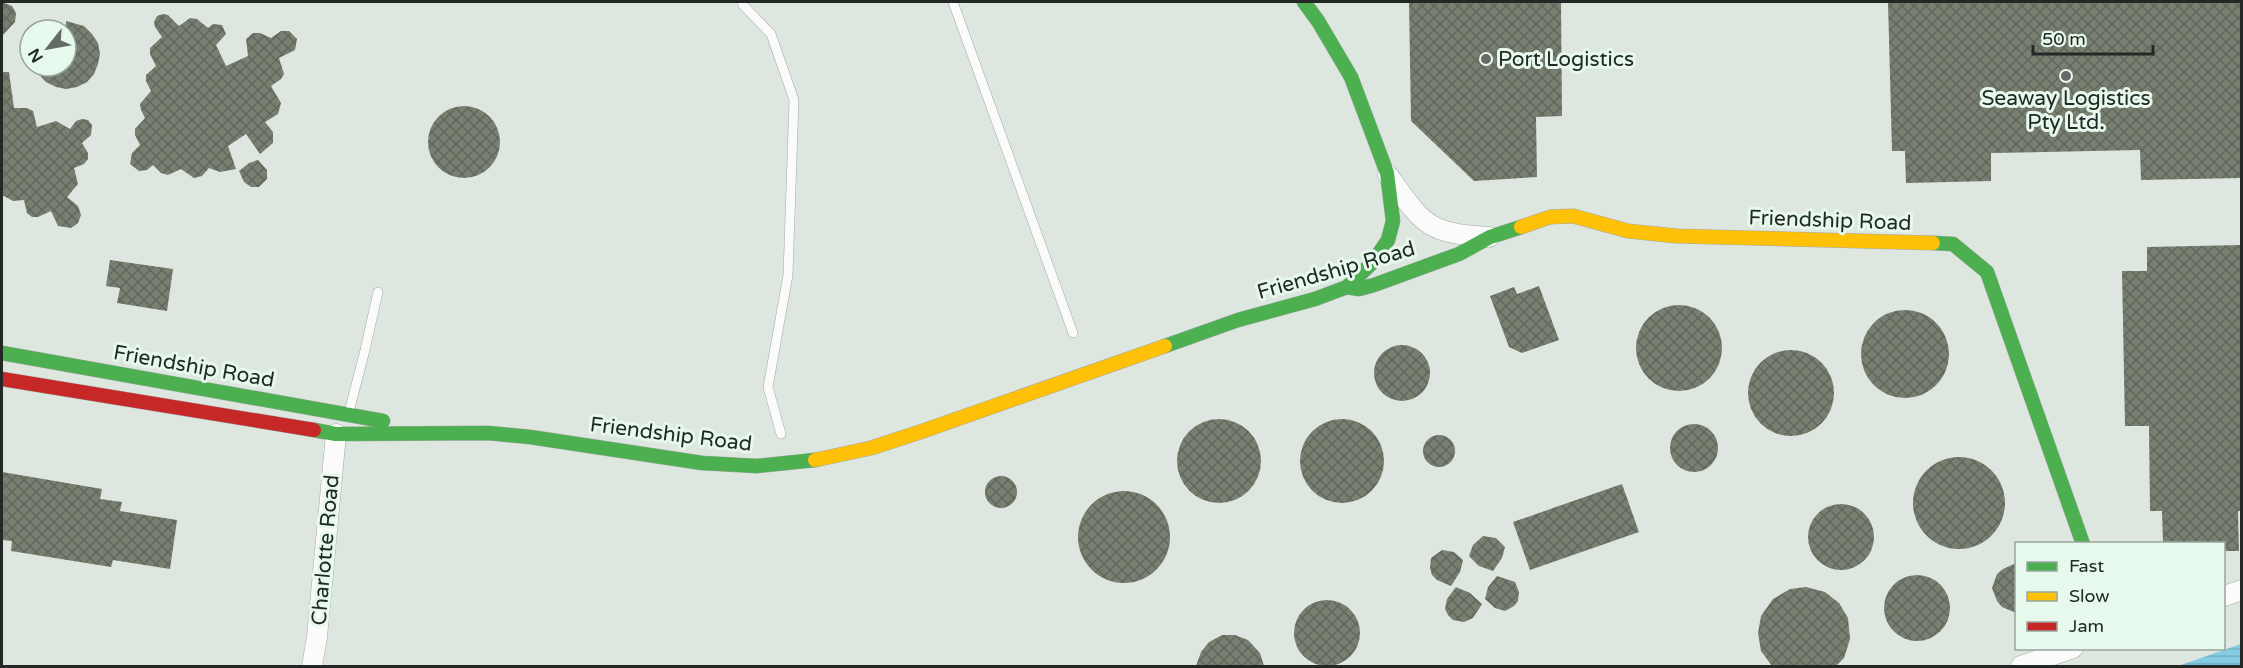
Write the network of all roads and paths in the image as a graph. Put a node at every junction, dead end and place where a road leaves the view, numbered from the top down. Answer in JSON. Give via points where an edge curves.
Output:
{"nodes":[{"id":1,"x":742,"y":2,"type":"edge"},
{"id":2,"x":953,"y":2,"type":"edge"},
{"id":3,"x":1304,"y":2,"type":"edge"},
{"id":4,"x":1387,"y":173,"type":"junction"},
{"id":5,"x":1490,"y":237,"type":"junction"},
{"id":6,"x":1347,"y":287,"type":"junction"},
{"id":7,"x":378,"y":292,"type":"dead end"},
{"id":8,"x":1073,"y":333,"type":"dead end"},
{"id":9,"x":2,"y":353,"type":"edge"},
{"id":10,"x":2,"y":379,"type":"edge"},
{"id":11,"x":348,"y":415,"type":"junction"},
{"id":12,"x":449,"y":432,"type":"junction"},
{"id":13,"x":336,"y":434,"type":"junction"},
{"id":14,"x":781,"y":435,"type":"dead end"},
{"id":15,"x":2083,"y":542,"type":"edge"},
{"id":16,"x":2241,"y":590,"type":"edge"},
{"id":17,"x":2225,"y":595,"type":"edge"},
{"id":18,"x":2067,"y":650,"type":"edge"},
{"id":19,"x":312,"y":666,"type":"edge"},
{"id":20,"x":2021,"y":666,"type":"edge"}],
"edges":[{"from":1,"to":14,"type":"lane","via":[[771,34],[794,99],[788,275],[768,387]]},
{"from":2,"to":8,"type":"lane"},
{"from":3,"to":4,"type":"street","via":[[1351,77]]},
{"from":4,"to":5,"type":"street","via":[[1423,220],[1449,234]]},
{"from":4,"to":6,"type":"street","via":[[1393,221],[1388,240],[1373,262]]},
{"from":5,"to":6,"type":"street","name":"Friendship Road","via":[[1459,254],[1374,285]]},
{"from":5,"to":15,"type":"street","name":"Friendship Road","via":[[1550,217],[1573,216],[1628,231],[1676,236],[1953,244],[1987,272]]},
{"from":6,"to":12,"type":"street","name":"Friendship Road","via":[[1238,320],[871,448],[816,460],[757,466],[702,464],[530,437]]},
{"from":7,"to":11,"type":"lane"},
{"from":9,"to":11,"type":"street","name":"Friendship Road"},
{"from":10,"to":13,"type":"street","name":"Friendship Road"},
{"from":11,"to":12,"type":"street","name":"Friendship Road"},
{"from":12,"to":13,"type":"street","name":"Friendship Road"},
{"from":13,"to":19,"type":"street","name":"Charlotte Road"},
{"from":16,"to":17,"type":"street"},
{"from":18,"to":20,"type":"street"}]}
